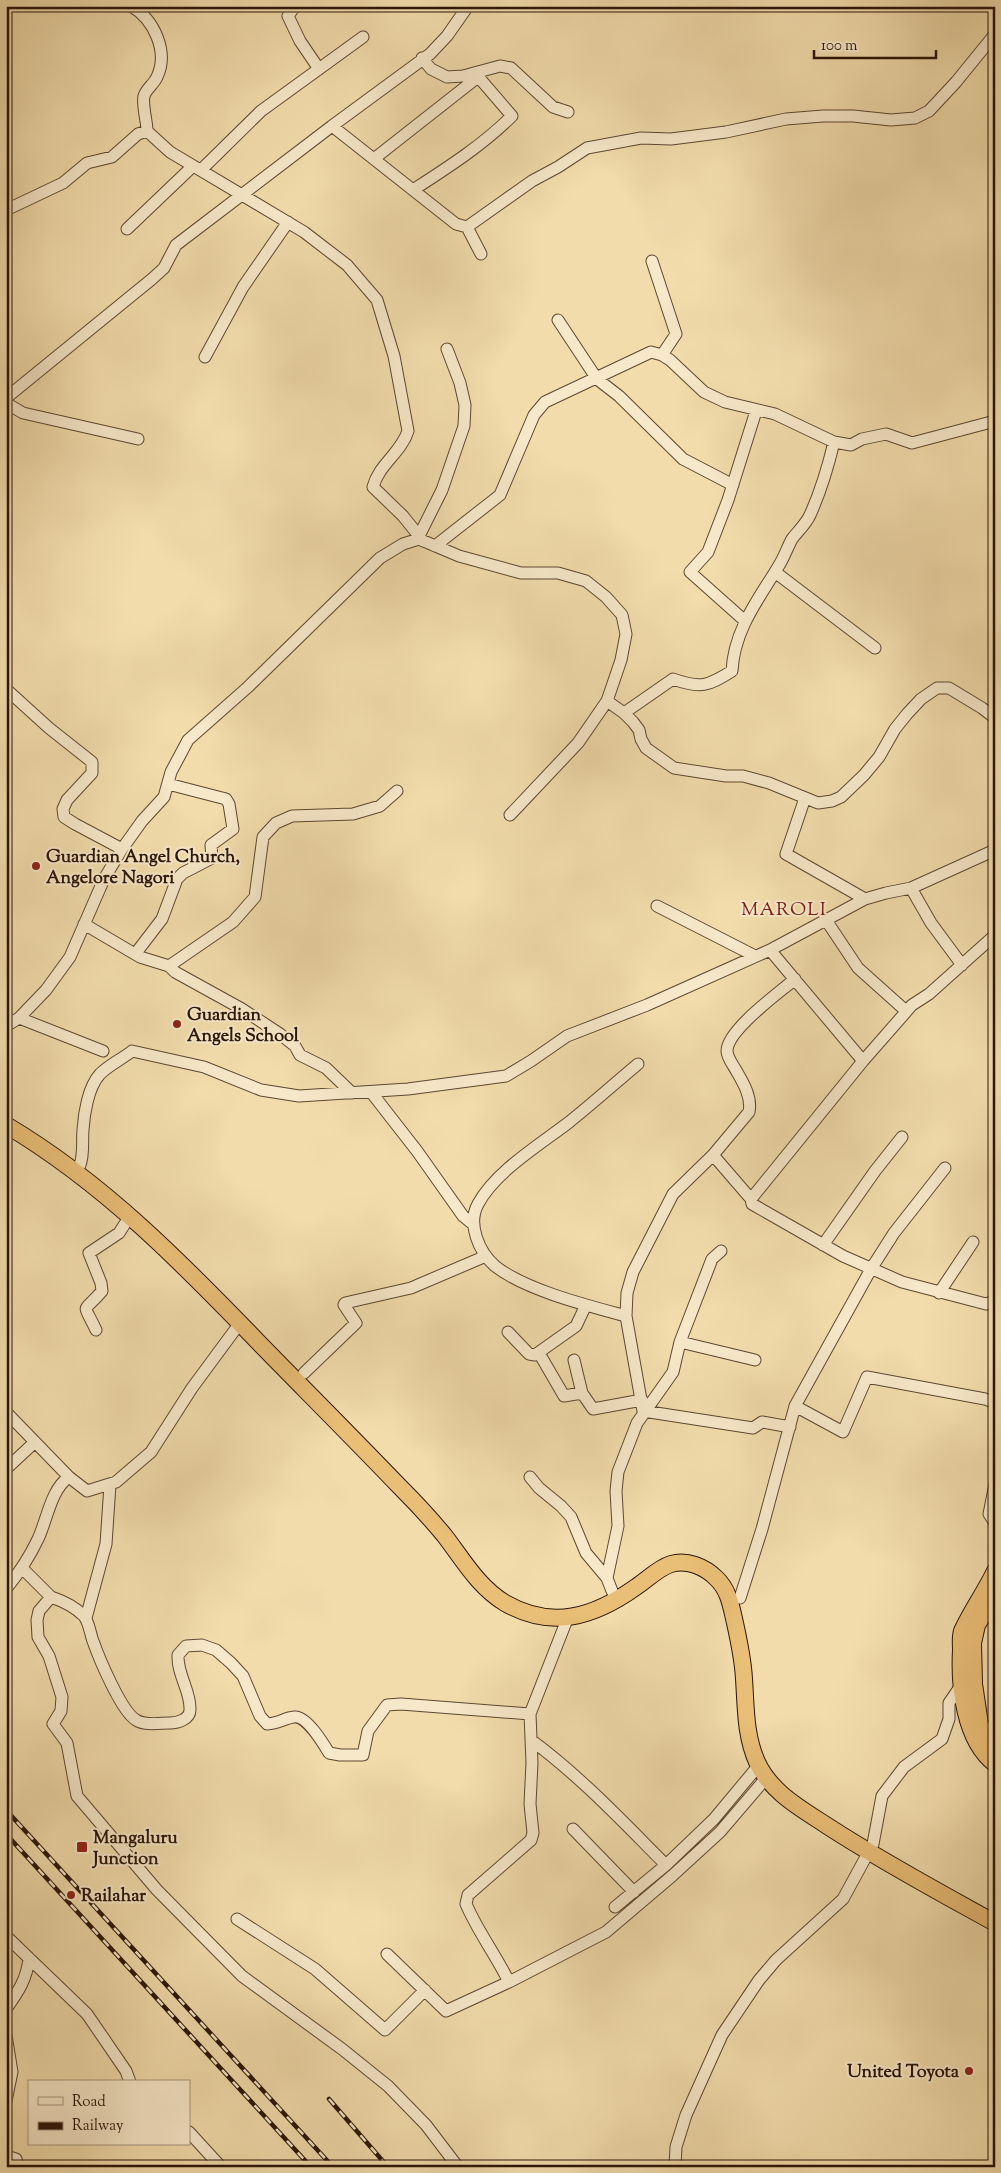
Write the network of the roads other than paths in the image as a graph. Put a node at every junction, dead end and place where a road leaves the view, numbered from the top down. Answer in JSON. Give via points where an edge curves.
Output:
{"nodes":[{"id":1,"x":131,"y":6,"type":"edge"},
{"id":2,"x":295,"y":6,"type":"edge"},
{"id":3,"x":468,"y":6,"type":"edge"},
{"id":4,"x":995,"y":34,"type":"edge"},
{"id":5,"x":363,"y":37,"type":"dead end"},
{"id":6,"x":989,"y":50,"type":"edge"},
{"id":7,"x":422,"y":58,"type":"junction"},
{"id":8,"x":319,"y":69,"type":"junction"},
{"id":9,"x":477,"y":75,"type":"junction"},
{"id":10,"x":568,"y":112,"type":"dead end"},
{"id":11,"x":332,"y":126,"type":"junction"},
{"id":12,"x":147,"y":131,"type":"junction"},
{"id":13,"x":375,"y":158,"type":"junction"},
{"id":14,"x":197,"y":168,"type":"junction"},
{"id":15,"x":412,"y":190,"type":"junction"},
{"id":16,"x":240,"y":195,"type":"junction"},
{"id":17,"x":6,"y":210,"type":"edge"},
{"id":18,"x":288,"y":222,"type":"junction"},
{"id":19,"x":467,"y":227,"type":"junction"},
{"id":20,"x":127,"y":229,"type":"dead end"},
{"id":21,"x":481,"y":254,"type":"dead end"},
{"id":22,"x":652,"y":261,"type":"dead end"},
{"id":23,"x":558,"y":320,"type":"dead end"},
{"id":24,"x":447,"y":350,"type":"dead end"},
{"id":25,"x":662,"y":355,"type":"junction"},
{"id":26,"x":205,"y":357,"type":"dead end"},
{"id":27,"x":597,"y":379,"type":"junction"},
{"id":28,"x":6,"y":398,"type":"edge"},
{"id":29,"x":6,"y":403,"type":"edge"},
{"id":30,"x":756,"y":411,"type":"junction"},
{"id":31,"x":995,"y":421,"type":"edge"},
{"id":32,"x":138,"y":439,"type":"dead end"},
{"id":33,"x":834,"y":442,"type":"junction"},
{"id":34,"x":733,"y":485,"type":"junction"},
{"id":35,"x":421,"y":538,"type":"junction"},
{"id":36,"x":435,"y":546,"type":"junction"},
{"id":37,"x":775,"y":572,"type":"junction"},
{"id":38,"x":745,"y":621,"type":"junction"},
{"id":39,"x":875,"y":648,"type":"dead end"},
{"id":40,"x":6,"y":689,"type":"edge"},
{"id":41,"x":607,"y":701,"type":"junction"},
{"id":42,"x":624,"y":713,"type":"junction"},
{"id":43,"x":995,"y":718,"type":"edge"},
{"id":44,"x":168,"y":784,"type":"junction"},
{"id":45,"x":397,"y":791,"type":"dead end"},
{"id":46,"x":805,"y":798,"type":"junction"},
{"id":47,"x":510,"y":815,"type":"dead end"},
{"id":48,"x":122,"y":849,"type":"junction"},
{"id":49,"x":995,"y":850,"type":"edge"},
{"id":50,"x":911,"y":888,"type":"junction"},
{"id":51,"x":865,"y":899,"type":"junction"},
{"id":52,"x":657,"y":906,"type":"dead end"},
{"id":53,"x":826,"y":920,"type":"junction"},
{"id":54,"x":84,"y":924,"type":"junction"},
{"id":55,"x":995,"y":935,"type":"edge"},
{"id":56,"x":139,"y":949,"type":"dead end"},
{"id":57,"x":770,"y":950,"type":"junction"},
{"id":58,"x":755,"y":956,"type":"junction"},
{"id":59,"x":962,"y":965,"type":"junction"},
{"id":60,"x":169,"y":966,"type":"junction"},
{"id":61,"x":795,"y":979,"type":"junction"},
{"id":62,"x":906,"y":1011,"type":"junction"},
{"id":63,"x":19,"y":1018,"type":"junction"},
{"id":64,"x":6,"y":1026,"type":"edge"},
{"id":65,"x":103,"y":1051,"type":"dead end"},
{"id":66,"x":863,"y":1061,"type":"junction"},
{"id":67,"x":638,"y":1064,"type":"dead end"},
{"id":68,"x":371,"y":1092,"type":"junction"},
{"id":69,"x":352,"y":1093,"type":"junction"},
{"id":70,"x":6,"y":1114,"type":"edge"},
{"id":71,"x":6,"y":1124,"type":"edge"},
{"id":72,"x":902,"y":1137,"type":"dead end"},
{"id":73,"x":714,"y":1156,"type":"junction"},
{"id":74,"x":80,"y":1165,"type":"junction"},
{"id":75,"x":945,"y":1168,"type":"dead end"},
{"id":76,"x":750,"y":1199,"type":"junction"},
{"id":77,"x":130,"y":1216,"type":"junction"},
{"id":78,"x":474,"y":1225,"type":"junction"},
{"id":79,"x":973,"y":1242,"type":"dead end"},
{"id":80,"x":823,"y":1245,"type":"junction"},
{"id":81,"x":721,"y":1251,"type":"dead end"},
{"id":82,"x":486,"y":1256,"type":"junction"},
{"id":83,"x":871,"y":1269,"type":"junction"},
{"id":84,"x":939,"y":1293,"type":"junction"},
{"id":85,"x":995,"y":1299,"type":"edge"},
{"id":86,"x":586,"y":1305,"type":"junction"},
{"id":87,"x":626,"y":1316,"type":"junction"},
{"id":88,"x":240,"y":1323,"type":"junction"},
{"id":89,"x":96,"y":1330,"type":"dead end"},
{"id":90,"x":508,"y":1332,"type":"dead end"},
{"id":91,"x":680,"y":1342,"type":"junction"},
{"id":92,"x":539,"y":1352,"type":"junction"},
{"id":93,"x":574,"y":1360,"type":"dead end"},
{"id":94,"x":755,"y":1360,"type":"dead end"},
{"id":95,"x":304,"y":1374,"type":"junction"},
{"id":96,"x":582,"y":1393,"type":"junction"},
{"id":97,"x":995,"y":1403,"type":"edge"},
{"id":98,"x":643,"y":1406,"type":"junction"},
{"id":99,"x":795,"y":1406,"type":"junction"},
{"id":100,"x":6,"y":1412,"type":"edge"},
{"id":101,"x":790,"y":1427,"type":"junction"},
{"id":102,"x":35,"y":1442,"type":"junction"},
{"id":103,"x":6,"y":1469,"type":"edge"},
{"id":104,"x":69,"y":1477,"type":"junction"},
{"id":105,"x":530,"y":1477,"type":"dead end"},
{"id":106,"x":110,"y":1484,"type":"junction"},
{"id":107,"x":995,"y":1484,"type":"edge"},
{"id":108,"x":995,"y":1523,"type":"edge"},
{"id":109,"x":23,"y":1568,"type":"junction"},
{"id":110,"x":995,"y":1571,"type":"edge"},
{"id":111,"x":610,"y":1585,"type":"junction"},
{"id":112,"x":6,"y":1589,"type":"edge"},
{"id":113,"x":995,"y":1596,"type":"edge"},
{"id":114,"x":51,"y":1597,"type":"junction"},
{"id":115,"x":740,"y":1598,"type":"junction"},
{"id":116,"x":568,"y":1617,"type":"junction"},
{"id":117,"x":86,"y":1618,"type":"junction"},
{"id":118,"x":744,"y":1640,"type":"junction"},
{"id":119,"x":962,"y":1684,"type":"junction"},
{"id":120,"x":530,"y":1714,"type":"junction"},
{"id":121,"x":531,"y":1740,"type":"junction"},
{"id":122,"x":995,"y":1749,"type":"edge"},
{"id":123,"x":995,"y":1764,"type":"edge"},
{"id":124,"x":763,"y":1771,"type":"junction"},
{"id":125,"x":573,"y":1829,"type":"dead end"},
{"id":126,"x":870,"y":1848,"type":"junction"},
{"id":127,"x":666,"y":1866,"type":"junction"},
{"id":128,"x":634,"y":1892,"type":"junction"},
{"id":129,"x":615,"y":1907,"type":"dead end"},
{"id":130,"x":995,"y":1911,"type":"edge"},
{"id":131,"x":237,"y":1919,"type":"dead end"},
{"id":132,"x":995,"y":1923,"type":"edge"},
{"id":133,"x":6,"y":1936,"type":"edge"},
{"id":134,"x":387,"y":1954,"type":"dead end"},
{"id":135,"x":29,"y":1958,"type":"junction"},
{"id":136,"x":509,"y":1982,"type":"junction"},
{"id":137,"x":425,"y":1990,"type":"junction"},
{"id":138,"x":6,"y":2009,"type":"edge"},
{"id":139,"x":6,"y":2035,"type":"edge"},
{"id":140,"x":129,"y":2080,"type":"edge"},
{"id":141,"x":6,"y":2101,"type":"edge"},
{"id":142,"x":190,"y":2133,"type":"edge"},
{"id":143,"x":6,"y":2156,"type":"edge"},
{"id":144,"x":18,"y":2167,"type":"edge"},
{"id":145,"x":221,"y":2167,"type":"edge"},
{"id":146,"x":458,"y":2167,"type":"edge"},
{"id":147,"x":676,"y":2167,"type":"edge"}],
"edges":[{"from":1,"to":12,"type":"street","via":[[152,26],[162,60],[157,77],[144,98]]},
{"from":2,"to":8,"type":"street","via":[[288,16]]},
{"from":3,"to":7,"type":"street","via":[[448,36]]},
{"from":4,"to":6,"type":"street"},
{"from":5,"to":8,"type":"street"},
{"from":6,"to":19,"type":"street","via":[[929,111],[915,118],[795,118],[726,132],[671,139],[642,138],[587,148]]},
{"from":7,"to":9,"type":"street","via":[[431,69],[447,77]]},
{"from":7,"to":11,"type":"street"},
{"from":8,"to":14,"type":"street","via":[[261,111]]},
{"from":9,"to":10,"type":"street","via":[[500,66],[511,68],[553,107]]},
{"from":9,"to":13,"type":"street"},
{"from":9,"to":15,"type":"street","via":[[512,116],[455,163]]},
{"from":11,"to":13,"type":"street"},
{"from":11,"to":16,"type":"street"},
{"from":12,"to":14,"type":"street","via":[[170,152]]},
{"from":12,"to":17,"type":"street","via":[[138,134],[112,157],[87,163],[63,183]]},
{"from":13,"to":15,"type":"street"},
{"from":14,"to":16,"type":"street"},
{"from":14,"to":20,"type":"street"},
{"from":15,"to":19,"type":"street","via":[[456,224]]},
{"from":16,"to":18,"type":"street"},
{"from":16,"to":28,"type":"street","via":[[176,245],[164,268],[152,279]]},
{"from":18,"to":26,"type":"street","via":[[243,287]]},
{"from":18,"to":35,"type":"street","via":[[347,265],[377,300],[394,356],[408,431],[404,443],[376,476],[373,487]]},
{"from":19,"to":21,"type":"street"},
{"from":22,"to":25,"type":"street","via":[[676,334]]},
{"from":23,"to":27,"type":"street"},
{"from":24,"to":35,"type":"street","via":[[460,383],[464,426]]},
{"from":25,"to":27,"type":"street","via":[[651,352]]},
{"from":25,"to":30,"type":"street","via":[[704,392]]},
{"from":27,"to":34,"type":"street","via":[[684,459]]},
{"from":27,"to":36,"type":"street","via":[[545,402],[534,415],[500,495]]},
{"from":29,"to":32,"type":"street","via":[[23,413]]},
{"from":30,"to":33,"type":"street","via":[[775,414]]},
{"from":30,"to":34,"type":"street"},
{"from":31,"to":33,"type":"street","via":[[912,443],[886,434],[851,445]]},
{"from":33,"to":37,"type":"street","via":[[826,476],[810,516],[791,540]]},
{"from":34,"to":38,"type":"street","via":[[708,552],[690,572]]},
{"from":35,"to":36,"type":"street"},
{"from":35,"to":44,"type":"street","via":[[380,558],[248,687],[199,729],[188,740]]},
{"from":36,"to":41,"type":"street","via":[[521,573],[558,573],[586,581],[606,597],[622,615],[626,634]]},
{"from":37,"to":38,"type":"street"},
{"from":37,"to":39,"type":"street"},
{"from":38,"to":42,"type":"street","via":[[732,659],[732,670],[706,686],[674,679]]},
{"from":40,"to":48,"type":"street","via":[[92,762],[92,773],[67,800],[64,817]]},
{"from":41,"to":42,"type":"street"},
{"from":41,"to":47,"type":"street","via":[[578,743]]},
{"from":42,"to":46,"type":"street","via":[[639,730],[646,748],[674,768],[743,776]]},
{"from":43,"to":46,"type":"street","via":[[949,688],[937,688],[907,714],[879,758],[842,797],[818,803]]},
{"from":44,"to":48,"type":"street","via":[[164,796]]},
{"from":44,"to":56,"type":"street","via":[[226,799],[232,829],[211,845],[212,858],[177,879],[162,919]]},
{"from":45,"to":60,"type":"street","via":[[380,806],[353,814],[292,816],[276,823],[263,837],[255,897],[233,922]]},
{"from":46,"to":51,"type":"street","via":[[786,854]]},
{"from":48,"to":54,"type":"street"},
{"from":49,"to":50,"type":"street"},
{"from":50,"to":51,"type":"street"},
{"from":50,"to":59,"type":"street","via":[[931,923]]},
{"from":51,"to":53,"type":"street"},
{"from":52,"to":58,"type":"street"},
{"from":53,"to":57,"type":"street"},
{"from":53,"to":62,"type":"street","via":[[858,968]]},
{"from":54,"to":60,"type":"street","via":[[140,957]]},
{"from":54,"to":63,"type":"street","via":[[70,957],[46,990]]},
{"from":55,"to":59,"type":"street"},
{"from":57,"to":58,"type":"street"},
{"from":57,"to":61,"type":"street"},
{"from":58,"to":68,"type":"street","via":[[566,1036],[506,1076]]},
{"from":59,"to":62,"type":"street"},
{"from":60,"to":69,"type":"street","via":[[280,1034],[295,1046],[300,1055],[326,1068]]},
{"from":61,"to":66,"type":"street"},
{"from":61,"to":73,"type":"street","via":[[746,1020],[728,1042],[727,1053],[744,1085],[750,1105],[749,1112]]},
{"from":62,"to":66,"type":"street"},
{"from":63,"to":64,"type":"street"},
{"from":63,"to":65,"type":"street"},
{"from":66,"to":76,"type":"street"},
{"from":67,"to":78,"type":"street","via":[[502,1175],[477,1205]]},
{"from":68,"to":69,"type":"street"},
{"from":68,"to":78,"type":"street","via":[[463,1216]]},
{"from":69,"to":74,"type":"street","via":[[299,1096],[261,1090],[204,1067],[132,1051],[98,1076],[83,1127]]},
{"from":70,"to":74,"type":"highway"},
{"from":71,"to":77,"type":"highway"},
{"from":72,"to":80,"type":"street"},
{"from":73,"to":76,"type":"street"},
{"from":73,"to":87,"type":"street","via":[[673,1194],[633,1272],[626,1292]]},
{"from":74,"to":95,"type":"highway","via":[[137,1209],[191,1258]]},
{"from":75,"to":83,"type":"street","via":[[894,1233]]},
{"from":76,"to":80,"type":"street","via":[[752,1204]]},
{"from":77,"to":88,"type":"highway","via":[[190,1270]]},
{"from":77,"to":89,"type":"street","via":[[119,1234],[89,1253],[102,1292],[86,1305],[85,1310]]},
{"from":78,"to":82,"type":"street"},
{"from":79,"to":84,"type":"street"},
{"from":80,"to":83,"type":"street"},
{"from":81,"to":91,"type":"street","via":[[712,1259]]},
{"from":82,"to":86,"type":"street","via":[[520,1280]]},
{"from":82,"to":95,"type":"street","via":[[411,1288],[345,1303],[356,1323]]},
{"from":83,"to":84,"type":"street"},
{"from":83,"to":99,"type":"street"},
{"from":84,"to":85,"type":"street","via":[[986,1304]]},
{"from":86,"to":87,"type":"street"},
{"from":86,"to":92,"type":"street","via":[[576,1326]]},
{"from":87,"to":98,"type":"street"},
{"from":88,"to":106,"type":"street","via":[[192,1388],[151,1452]]},
{"from":88,"to":116,"type":"highway","via":[[424,1513],[488,1591],[518,1610],[536,1616]]},
{"from":90,"to":92,"type":"street","via":[[529,1354]]},
{"from":91,"to":94,"type":"street"},
{"from":91,"to":98,"type":"street","via":[[673,1372]]},
{"from":92,"to":96,"type":"street","via":[[564,1396]]},
{"from":93,"to":96,"type":"street"},
{"from":95,"to":111,"type":"highway","via":[[429,1503],[489,1577],[507,1592],[538,1606],[553,1608],[587,1603]]},
{"from":96,"to":98,"type":"street","via":[[593,1409]]},
{"from":97,"to":99,"type":"street","via":[[986,1398],[868,1377],[843,1432]]},
{"from":98,"to":101,"type":"street","via":[[753,1428],[762,1422]]},
{"from":98,"to":111,"type":"street","via":[[618,1472],[618,1526]]},
{"from":99,"to":101,"type":"street"},
{"from":100,"to":102,"type":"street"},
{"from":101,"to":115,"type":"street"},
{"from":102,"to":103,"type":"street"},
{"from":102,"to":104,"type":"street"},
{"from":104,"to":106,"type":"street","via":[[87,1491]]},
{"from":104,"to":109,"type":"street","via":[[55,1494]]},
{"from":105,"to":111,"type":"street","via":[[571,1517],[586,1553]]},
{"from":106,"to":117,"type":"street","via":[[106,1544]]},
{"from":107,"to":108,"type":"street","via":[[989,1514]]},
{"from":109,"to":112,"type":"street"},
{"from":109,"to":114,"type":"street"},
{"from":110,"to":119,"type":"highway","via":[[962,1633]]},
{"from":111,"to":115,"type":"highway","via":[[668,1554],[684,1552],[710,1559],[731,1578]]},
{"from":113,"to":122,"type":"highway","via":[[977,1625],[973,1643],[974,1684],[980,1724]]},
{"from":114,"to":117,"type":"street"},
{"from":114,"to":146,"type":"street","via":[[37,1620],[38,1637],[49,1656],[62,1697],[61,1711],[53,1724],[67,1743],[77,1796],[157,1890],[242,1976],[388,2086],[426,2125]]},
{"from":115,"to":118,"type":"highway"},
{"from":116,"to":118,"type":"highway","via":[[590,1613],[618,1600],[661,1569],[683,1562],[705,1568],[722,1584]]},
{"from":116,"to":120,"type":"street"},
{"from":117,"to":120,"type":"street","via":[[115,1692],[136,1720],[146,1723],[177,1723],[186,1718],[190,1710],[177,1666],[178,1655],[186,1646],[202,1645],[216,1650],[243,1676],[260,1716],[268,1724],[295,1716],[300,1718],[329,1752],[340,1755],[363,1755],[368,1731],[388,1705]]},
{"from":118,"to":124,"type":"highway","via":[[749,1739]]},
{"from":118,"to":126,"type":"highway","via":[[754,1673],[759,1737],[773,1769],[800,1796]]},
{"from":119,"to":123,"type":"highway","via":[[976,1740],[987,1758]]},
{"from":119,"to":126,"type":"street","via":[[949,1703],[949,1719],[942,1739],[904,1767],[882,1796]]},
{"from":120,"to":121,"type":"street"},
{"from":121,"to":127,"type":"street","via":[[606,1805]]},
{"from":121,"to":136,"type":"street","via":[[531,1840],[468,1895],[466,1904]]},
{"from":124,"to":126,"type":"highway","via":[[774,1787],[794,1804]]},
{"from":124,"to":127,"type":"street"},
{"from":124,"to":136,"type":"street","via":[[720,1832],[606,1932]]},
{"from":125,"to":128,"type":"street"},
{"from":126,"to":130,"type":"highway"},
{"from":126,"to":132,"type":"highway"},
{"from":126,"to":147,"type":"street","via":[[844,1899],[758,1980],[722,2036],[686,2115],[676,2147]]},
{"from":127,"to":128,"type":"street"},
{"from":128,"to":129,"type":"street"},
{"from":131,"to":137,"type":"street","via":[[315,1968],[385,2030]]},
{"from":133,"to":135,"type":"street"},
{"from":134,"to":137,"type":"street"},
{"from":135,"to":138,"type":"street","via":[[21,1988]]},
{"from":135,"to":140,"type":"street","via":[[87,2014]]},
{"from":136,"to":137,"type":"street","via":[[446,2011]]},
{"from":139,"to":141,"type":"street","via":[[12,2072]]},
{"from":142,"to":145,"type":"street"},
{"from":143,"to":144,"type":"street","via":[[16,2159]]}]}
